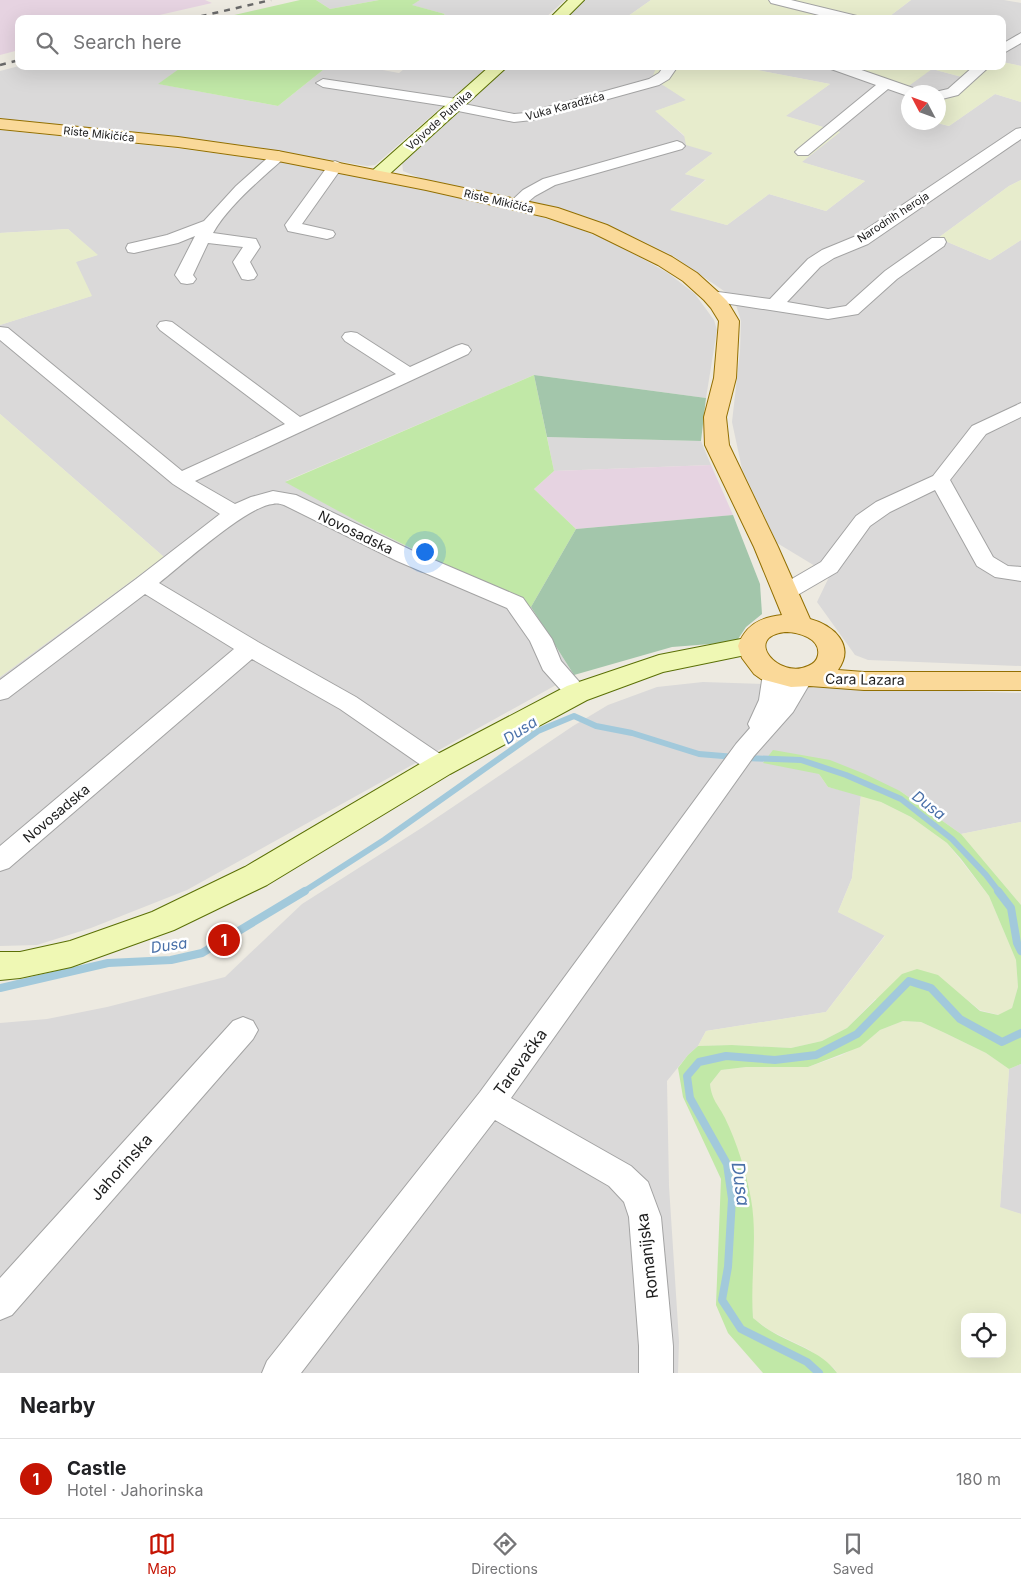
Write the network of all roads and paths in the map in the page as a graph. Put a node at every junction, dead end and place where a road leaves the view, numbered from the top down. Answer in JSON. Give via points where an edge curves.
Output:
{"nodes":[{"id":1,"x":577,"y":0,"type":"edge"},
{"id":2,"x":775,"y":0,"type":"edge"},
{"id":3,"x":560,"y":15,"type":"edge"},
{"id":4,"x":836,"y":15,"type":"edge"},
{"id":5,"x":1021,"y":37,"type":"edge"},
{"id":6,"x":1006,"y":47,"type":"edge"},
{"id":7,"x":495,"y":70,"type":"edge"},
{"id":8,"x":668,"y":70,"type":"edge"},
{"id":9,"x":847,"y":70,"type":"edge"},
{"id":10,"x":978,"y":70,"type":"edge"},
{"id":11,"x":323,"y":83,"type":"dead end"},
{"id":12,"x":886,"y":84,"type":"junction"},
{"id":13,"x":901,"y":89,"type":"edge"},
{"id":14,"x":946,"y":94,"type":"edge"},
{"id":15,"x":455,"y":104,"type":"junction"},
{"id":16,"x":0,"y":124,"type":"edge"},
{"id":17,"x":1021,"y":132,"type":"edge"},
{"id":18,"x":677,"y":146,"type":"dead end"},
{"id":19,"x":803,"y":152,"type":"dead end"},
{"id":20,"x":278,"y":156,"type":"junction"},
{"id":21,"x":336,"y":166,"type":"junction"},
{"id":22,"x":378,"y":175,"type":"junction"},
{"id":23,"x":516,"y":204,"type":"junction"},
{"id":24,"x":207,"y":231,"type":"junction"},
{"id":25,"x":327,"y":234,"type":"dead end"},
{"id":26,"x":938,"y":242,"type":"dead end"},
{"id":27,"x":134,"y":248,"type":"dead end"},
{"id":28,"x":248,"y":275,"type":"dead end"},
{"id":29,"x":187,"y":278,"type":"dead end"},
{"id":30,"x":711,"y":296,"type":"junction"},
{"id":31,"x":774,"y":305,"type":"junction"},
{"id":32,"x":166,"y":326,"type":"dead end"},
{"id":33,"x":2,"y":332,"type":"dead end"},
{"id":34,"x":351,"y":337,"type":"dead end"},
{"id":35,"x":462,"y":350,"type":"dead end"},
{"id":36,"x":409,"y":374,"type":"junction"},
{"id":37,"x":1021,"y":409,"type":"edge"},
{"id":38,"x":298,"y":425,"type":"junction"},
{"id":39,"x":180,"y":480,"type":"junction"},
{"id":40,"x":940,"y":480,"type":"junction"},
{"id":41,"x":234,"y":513,"type":"junction"},
{"id":42,"x":766,"y":547,"type":"junction"},
{"id":43,"x":1021,"y":574,"type":"edge"},
{"id":44,"x":144,"y":584,"type":"junction"},
{"id":45,"x":786,"y":592,"type":"junction"},
{"id":46,"x":799,"y":624,"type":"junction"},
{"id":47,"x":250,"y":648,"type":"junction"},
{"id":48,"x":834,"y":652,"type":"junction"},
{"id":49,"x":764,"y":653,"type":"junction"},
{"id":50,"x":806,"y":677,"type":"junction"},
{"id":51,"x":920,"y":679,"type":"junction"},
{"id":52,"x":1021,"y":681,"type":"edge"},
{"id":53,"x":0,"y":692,"type":"edge"},
{"id":54,"x":577,"y":693,"type":"junction"},
{"id":55,"x":741,"y":756,"type":"junction"},
{"id":56,"x":440,"y":766,"type":"junction"},
{"id":57,"x":0,"y":861,"type":"edge"},
{"id":58,"x":0,"y":966,"type":"edge"},
{"id":59,"x":243,"y":1030,"type":"dead end"},
{"id":60,"x":491,"y":1102,"type":"junction"},
{"id":61,"x":0,"y":1303,"type":"edge"},
{"id":62,"x":279,"y":1373,"type":"edge"},
{"id":63,"x":656,"y":1373,"type":"edge"}],
"edges":[{"from":1,"to":3,"type":"main road"},
{"from":2,"to":4,"type":"street"},
{"from":5,"to":6,"type":"street"},
{"from":7,"to":15,"type":"main road","name":"Vojvode Putnika"},
{"from":8,"to":15,"type":"street","name":"Vuka Karadžića","via":[[654,82],[527,117],[514,118]]},
{"from":9,"to":12,"type":"street"},
{"from":10,"to":14,"type":"street","via":[[953,92]]},
{"from":11,"to":15,"type":"street","name":"Vuka Karadžića"},
{"from":12,"to":13,"type":"street"},
{"from":12,"to":19,"type":"street"},
{"from":15,"to":22,"type":"main road","name":"Vojvode Putnika"},
{"from":16,"to":20,"type":"main road","name":"Riste Mikičića"},
{"from":17,"to":31,"type":"street","name":"Narodnih heroja","via":[[862,240],[814,263]]},
{"from":18,"to":23,"type":"street","via":[[549,182]]},
{"from":20,"to":21,"type":"main road","name":"Riste Mikičića"},
{"from":20,"to":24,"type":"street","via":[[242,189]]},
{"from":21,"to":22,"type":"main road","name":"Riste Mikičića"},
{"from":21,"to":25,"type":"street","via":[[293,224],[294,228]]},
{"from":22,"to":23,"type":"main road","name":"Riste Mikičića"},
{"from":23,"to":30,"type":"main road","name":"Riste Mikičića","via":[[551,212],[615,236],[665,261]]},
{"from":24,"to":27,"type":"street"},
{"from":24,"to":28,"type":"street","via":[[250,243],[252,247],[241,262]]},
{"from":24,"to":29,"type":"street","via":[[186,268],[184,275]]},
{"from":26,"to":31,"type":"street","via":[[891,275],[852,310],[828,314]]},
{"from":30,"to":31,"type":"street"},
{"from":30,"to":42,"type":"main road","name":"Riste Mikičića","via":[[729,321],[724,378],[715,417],[717,445]]},
{"from":32,"to":38,"type":"street"},
{"from":33,"to":39,"type":"street"},
{"from":34,"to":36,"type":"street"},
{"from":35,"to":36,"type":"street"},
{"from":36,"to":38,"type":"street"},
{"from":37,"to":40,"type":"street","via":[[979,430]]},
{"from":38,"to":39,"type":"street"},
{"from":39,"to":41,"type":"street"},
{"from":40,"to":43,"type":"street","via":[[985,561],[1003,572]]},
{"from":40,"to":45,"type":"street","via":[[883,507],[862,521],[829,567]]},
{"from":41,"to":44,"type":"street","name":"Novosadska"},
{"from":41,"to":54,"type":"street","name":"Novosadska","via":[[273,497],[289,499],[405,556],[514,603],[541,639],[551,664]]},
{"from":42,"to":45,"type":"main road","name":"Riste Mikičića"},
{"from":42,"to":49,"type":"main road","name":"Riste Mikičića","via":[[772,604]]},
{"from":44,"to":47,"type":"street"},
{"from":44,"to":53,"type":"street","name":"Novosadska"},
{"from":45,"to":46,"type":"main road","name":"Riste Mikičića"},
{"from":46,"to":48,"type":"main road","via":[[823,635]]},
{"from":46,"to":49,"type":"main road","via":[[783,623]]},
{"from":47,"to":56,"type":"street","via":[[348,703]]},
{"from":47,"to":57,"type":"street","name":"Novosadska"},
{"from":48,"to":50,"type":"main road","via":[[828,667]]},
{"from":48,"to":51,"type":"main road","name":"Cara Lazara","via":[[838,658],[865,670]]},
{"from":49,"to":50,"type":"main road"},
{"from":49,"to":54,"type":"main road","via":[[719,665],[631,674]]},
{"from":49,"to":55,"type":"street","via":[[771,700]]},
{"from":50,"to":51,"type":"main road","name":"Cara Lazara","via":[[864,681]]},
{"from":50,"to":55,"type":"street"},
{"from":51,"to":52,"type":"main road","name":"Cara Lazara"},
{"from":54,"to":56,"type":"main road"},
{"from":55,"to":60,"type":"street","name":"Tarevačka"},
{"from":56,"to":58,"type":"main road","via":[[256,876],[163,921],[71,954]]},
{"from":59,"to":61,"type":"street","name":"Jahorinska"},
{"from":60,"to":62,"type":"street","name":"Tarevačka"},
{"from":60,"to":63,"type":"street","name":"Romanijska","via":[[620,1176],[637,1193],[645,1217]]}]}
